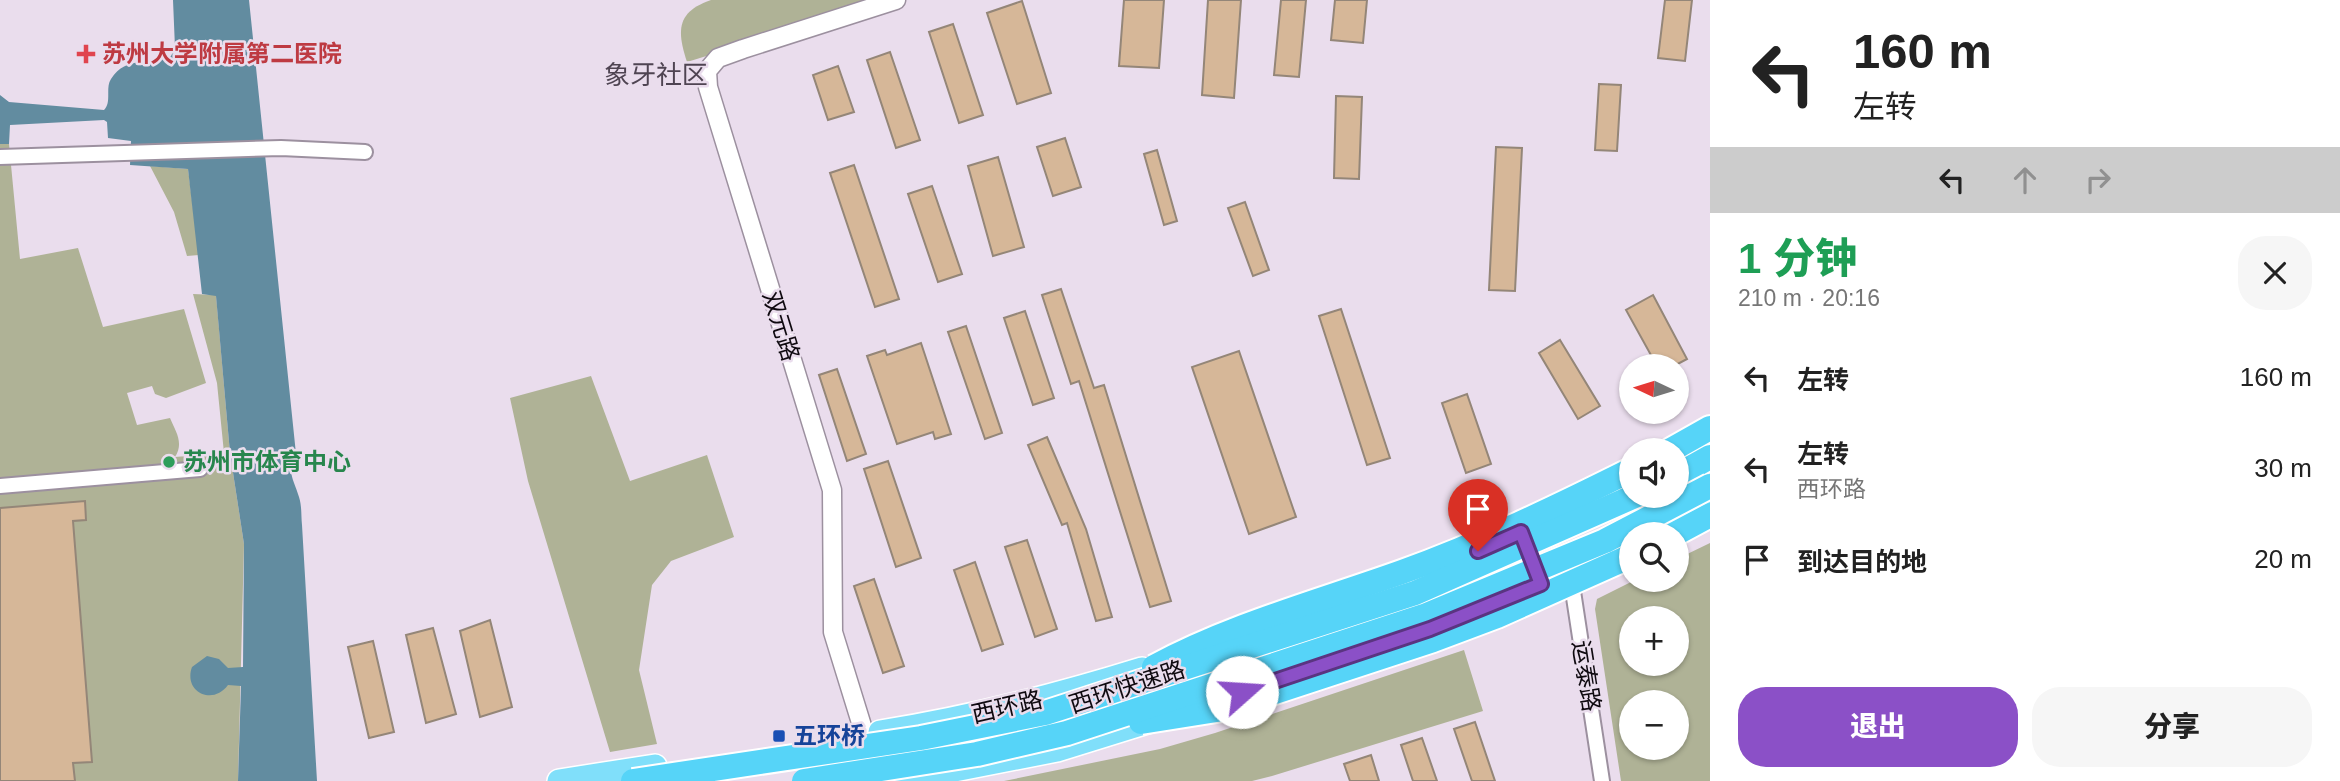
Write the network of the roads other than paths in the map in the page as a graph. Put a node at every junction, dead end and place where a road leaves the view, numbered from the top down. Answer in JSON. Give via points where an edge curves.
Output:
{"nodes":[{"id":1,"x":896,"y":0,"type":"edge"},
{"id":2,"x":365,"y":152,"type":"dead end"},
{"id":3,"x":0,"y":157,"type":"edge"},
{"id":4,"x":1710,"y":428,"type":"edge"},
{"id":5,"x":1710,"y":439,"type":"edge"},
{"id":6,"x":1689,"y":440,"type":"edge"},
{"id":7,"x":1689,"y":451,"type":"edge"},
{"id":8,"x":1710,"y":457,"type":"edge"},
{"id":9,"x":201,"y":469,"type":"dead end"},
{"id":10,"x":1689,"y":469,"type":"edge"},
{"id":11,"x":1619,"y":476,"type":"edge"},
{"id":12,"x":0,"y":486,"type":"edge"},
{"id":13,"x":1710,"y":486,"type":"edge"},
{"id":14,"x":1619,"y":487,"type":"edge"},
{"id":15,"x":1710,"y":502,"type":"edge"},
{"id":16,"x":1619,"y":503,"type":"edge"},
{"id":17,"x":1710,"y":515,"type":"edge"},
{"id":18,"x":1672,"y":522,"type":"edge"},
{"id":19,"x":1689,"y":526,"type":"edge"},
{"id":20,"x":1521,"y":532,"type":"junction"},
{"id":21,"x":1619,"y":549,"type":"edge"},
{"id":22,"x":1619,"y":561,"type":"edge"},
{"id":23,"x":1570,"y":571,"type":"junction"},
{"id":24,"x":1541,"y":584,"type":"junction"},
{"id":25,"x":1097,"y":698,"type":"junction"},
{"id":26,"x":1067,"y":733,"type":"junction"},
{"id":27,"x":863,"y":735,"type":"junction"},
{"id":28,"x":559,"y":781,"type":"edge"},
{"id":29,"x":634,"y":781,"type":"edge"},
{"id":30,"x":804,"y":781,"type":"edge"},
{"id":31,"x":879,"y":781,"type":"edge"},
{"id":32,"x":898,"y":781,"type":"edge"},
{"id":33,"x":1602,"y":781,"type":"edge"}],
"edges":[{"from":1,"to":27,"type":"street","name":"双元路","via":[[743,48],[718,58],[707,71],[708,87],[832,489],[833,632]]},
{"from":2,"to":3,"type":"street","via":[[281,148]]},
{"from":4,"to":6,"type":"highway"},
{"from":5,"to":7,"type":"main road"},
{"from":8,"to":10,"type":"highway"},
{"from":9,"to":12,"type":"street"},
{"from":11,"to":25,"type":"highway","bridge":true,"via":[[1406,571],[1203,640]]},
{"from":13,"to":26,"type":"highway","name":"西环快速路","bridge":true,"via":[[1605,541],[1424,617]]},
{"from":14,"to":20,"type":"main road","name":"西环路"},
{"from":15,"to":18,"type":"main road"},
{"from":16,"to":25,"type":"highway","name":"西环快速路","bridge":true,"via":[[1415,593]]},
{"from":17,"to":19,"type":"highway"},
{"from":20,"to":24,"type":"main road"},
{"from":20,"to":27,"type":"main road","name":"西环路","via":[[1413,579],[1136,671],[1042,700]]},
{"from":21,"to":23,"type":"main road"},
{"from":22,"to":26,"type":"highway","bridge":true,"via":[[1497,616],[1223,709]]},
{"from":23,"to":24,"type":"main road"},
{"from":23,"to":33,"type":"street","name":"运泰路"},
{"from":24,"to":32,"type":"main road","via":[[1430,629],[1057,750]]},
{"from":25,"to":29,"type":"highway","name":"西环快速路","bridge":true,"via":[[921,738]]},
{"from":26,"to":30,"type":"highway","name":"西环快速路","bridge":true,"via":[[977,754]]},
{"from":27,"to":28,"type":"main road","name":"西环路"},
{"from":27,"to":31,"type":"street","name":"双元路"}]}
